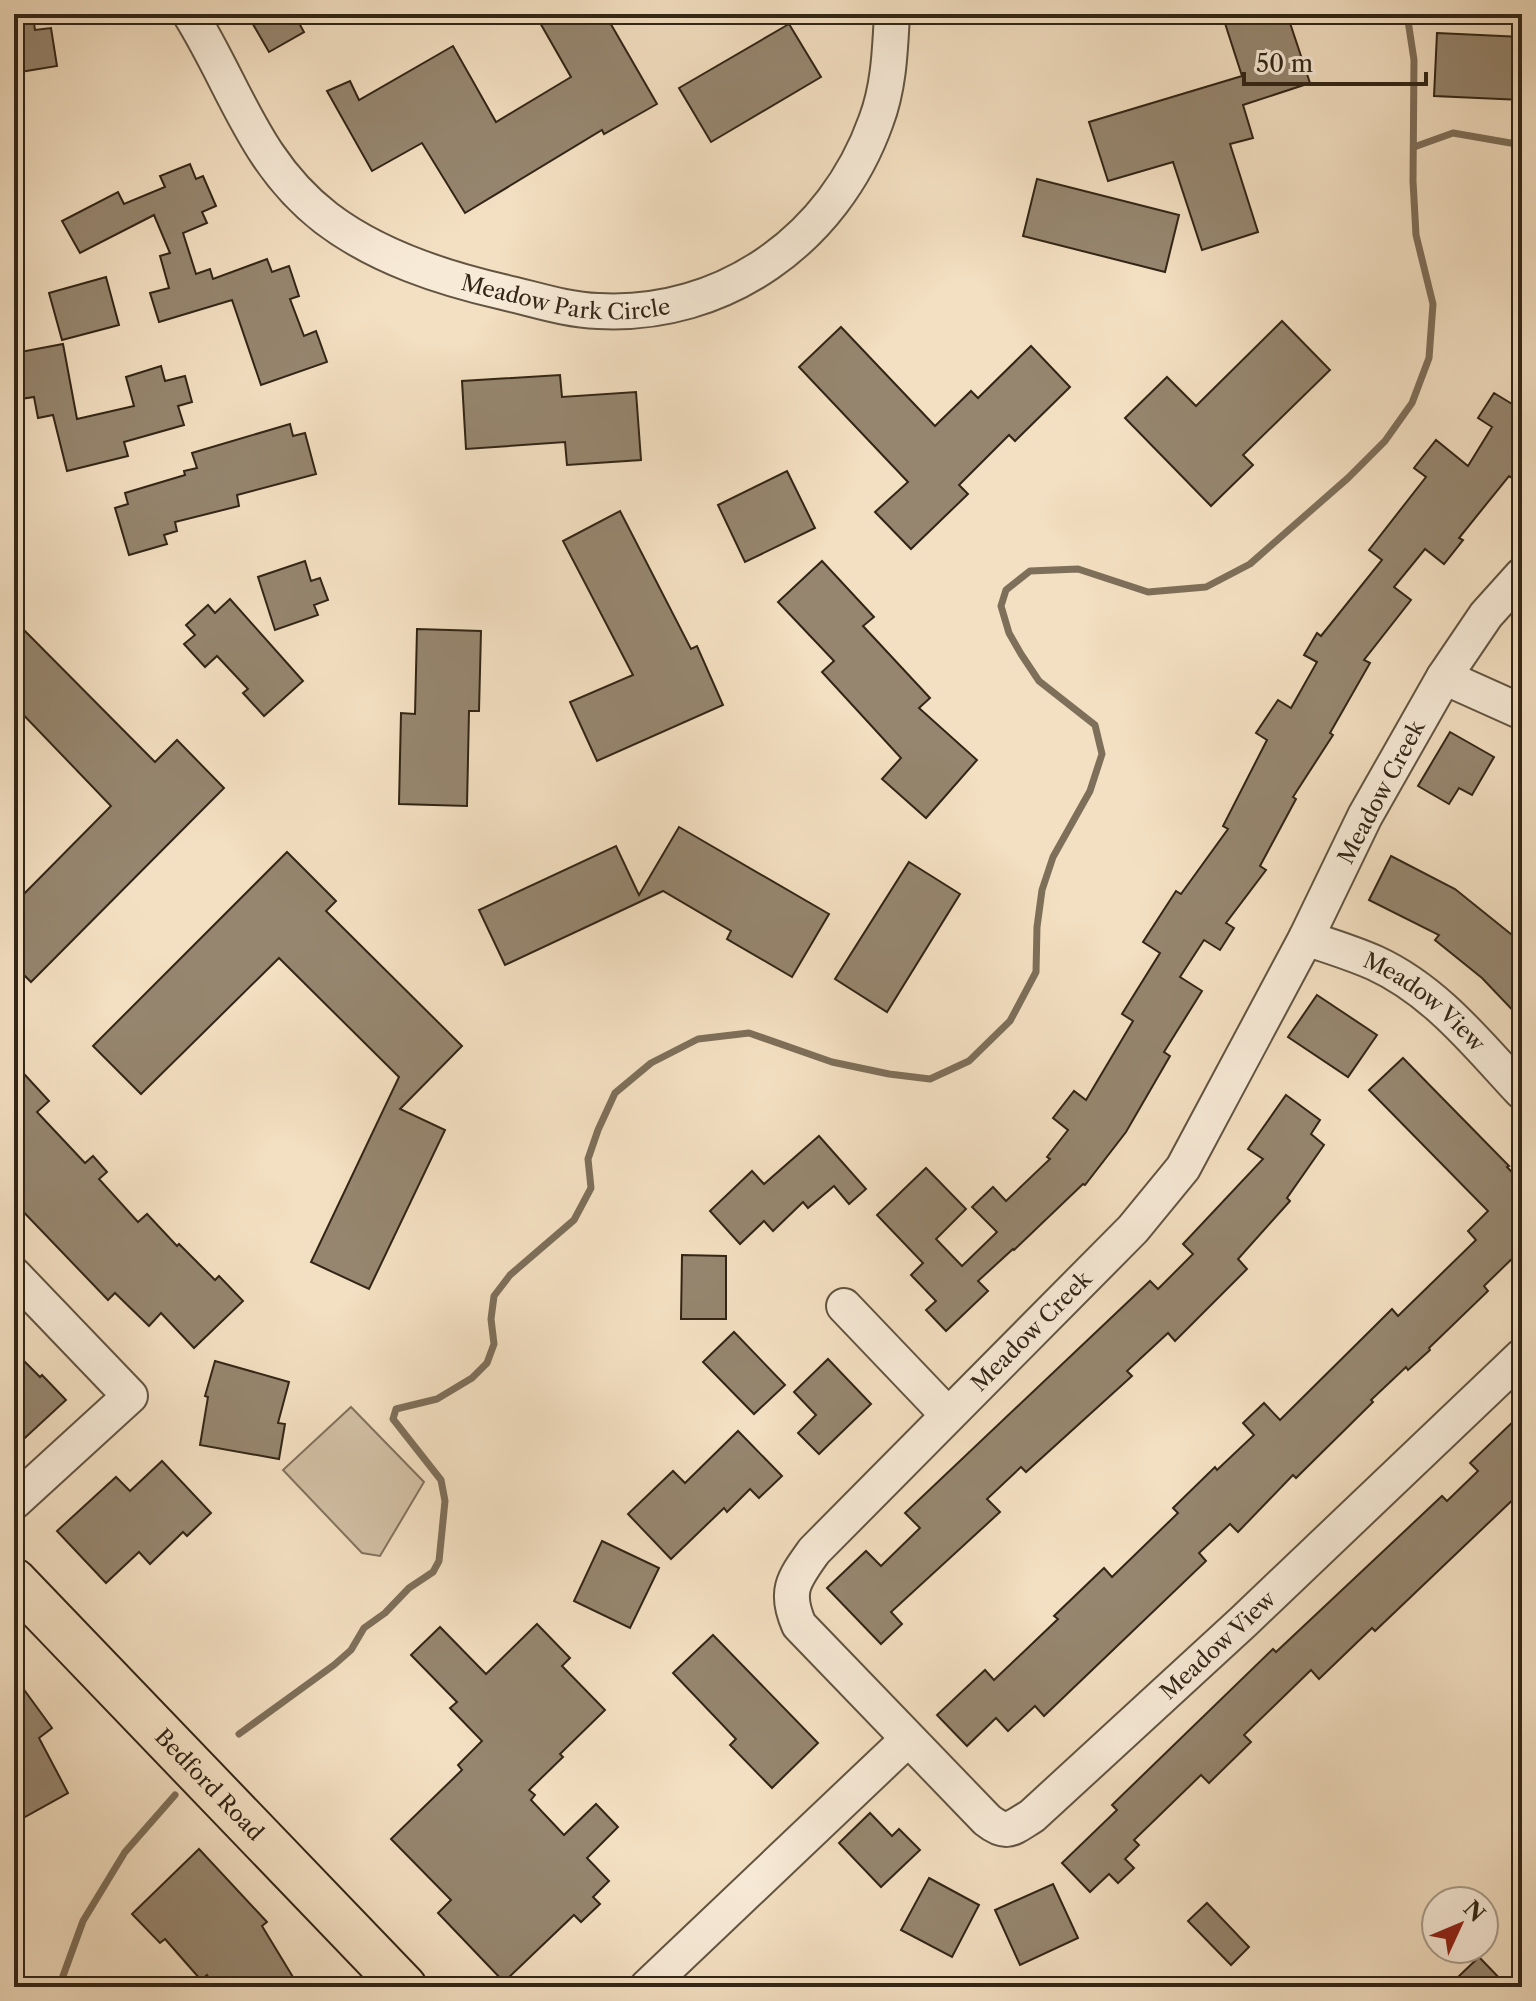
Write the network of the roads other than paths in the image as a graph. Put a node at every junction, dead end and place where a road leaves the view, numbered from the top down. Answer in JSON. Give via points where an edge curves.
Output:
{"nodes":[{"id":1,"x":190,"y":14,"type":"edge"},
{"id":2,"x":892,"y":14,"type":"edge"},
{"id":3,"x":1522,"y":575,"type":"edge"},
{"id":4,"x":1444,"y":677,"type":"junction"},
{"id":5,"x":1522,"y":712,"type":"edge"},
{"id":6,"x":1306,"y":938,"type":"junction"},
{"id":7,"x":1522,"y":1092,"type":"edge"},
{"id":8,"x":14,"y":1275,"type":"edge"},
{"id":9,"x":844,"y":1306,"type":"dead end"},
{"id":10,"x":1522,"y":1356,"type":"edge"},
{"id":11,"x":948,"y":1415,"type":"junction"},
{"id":12,"x":14,"y":1502,"type":"edge"},
{"id":13,"x":14,"y":1581,"type":"edge"},
{"id":14,"x":907,"y":1740,"type":"junction"},
{"id":15,"x":404,"y":1987,"type":"edge"},
{"id":16,"x":647,"y":1987,"type":"edge"}],
"edges":[{"from":1,"to":2,"type":"street","name":"Meadow Park Circle","via":[[264,153],[327,219],[398,260],[485,288],[597,311],[659,308],[716,293],[759,271],[798,242],[863,156],[890,63]]},
{"from":3,"to":4,"type":"street","name":"Meadow Creek","via":[[1486,615]]},
{"from":4,"to":5,"type":"street"},
{"from":4,"to":6,"type":"street","name":"Meadow Creek","via":[[1365,816]]},
{"from":6,"to":7,"type":"street","name":"Meadow View","via":[[1376,964],[1415,986],[1452,1017]]},
{"from":6,"to":11,"type":"street","name":"Meadow Creek","via":[[1183,1168],[1133,1229]]},
{"from":8,"to":12,"type":"street","via":[[130,1396]]},
{"from":9,"to":11,"type":"street"},
{"from":10,"to":14,"type":"street","name":"Meadow View","via":[[1032,1816],[999,1830]]},
{"from":11,"to":14,"type":"street","name":"Meadow Creek","via":[[814,1551],[794,1579],[792,1609],[799,1625]]},
{"from":13,"to":15,"type":"main road","name":"Bedford Road"},
{"from":14,"to":16,"type":"street"}]}
